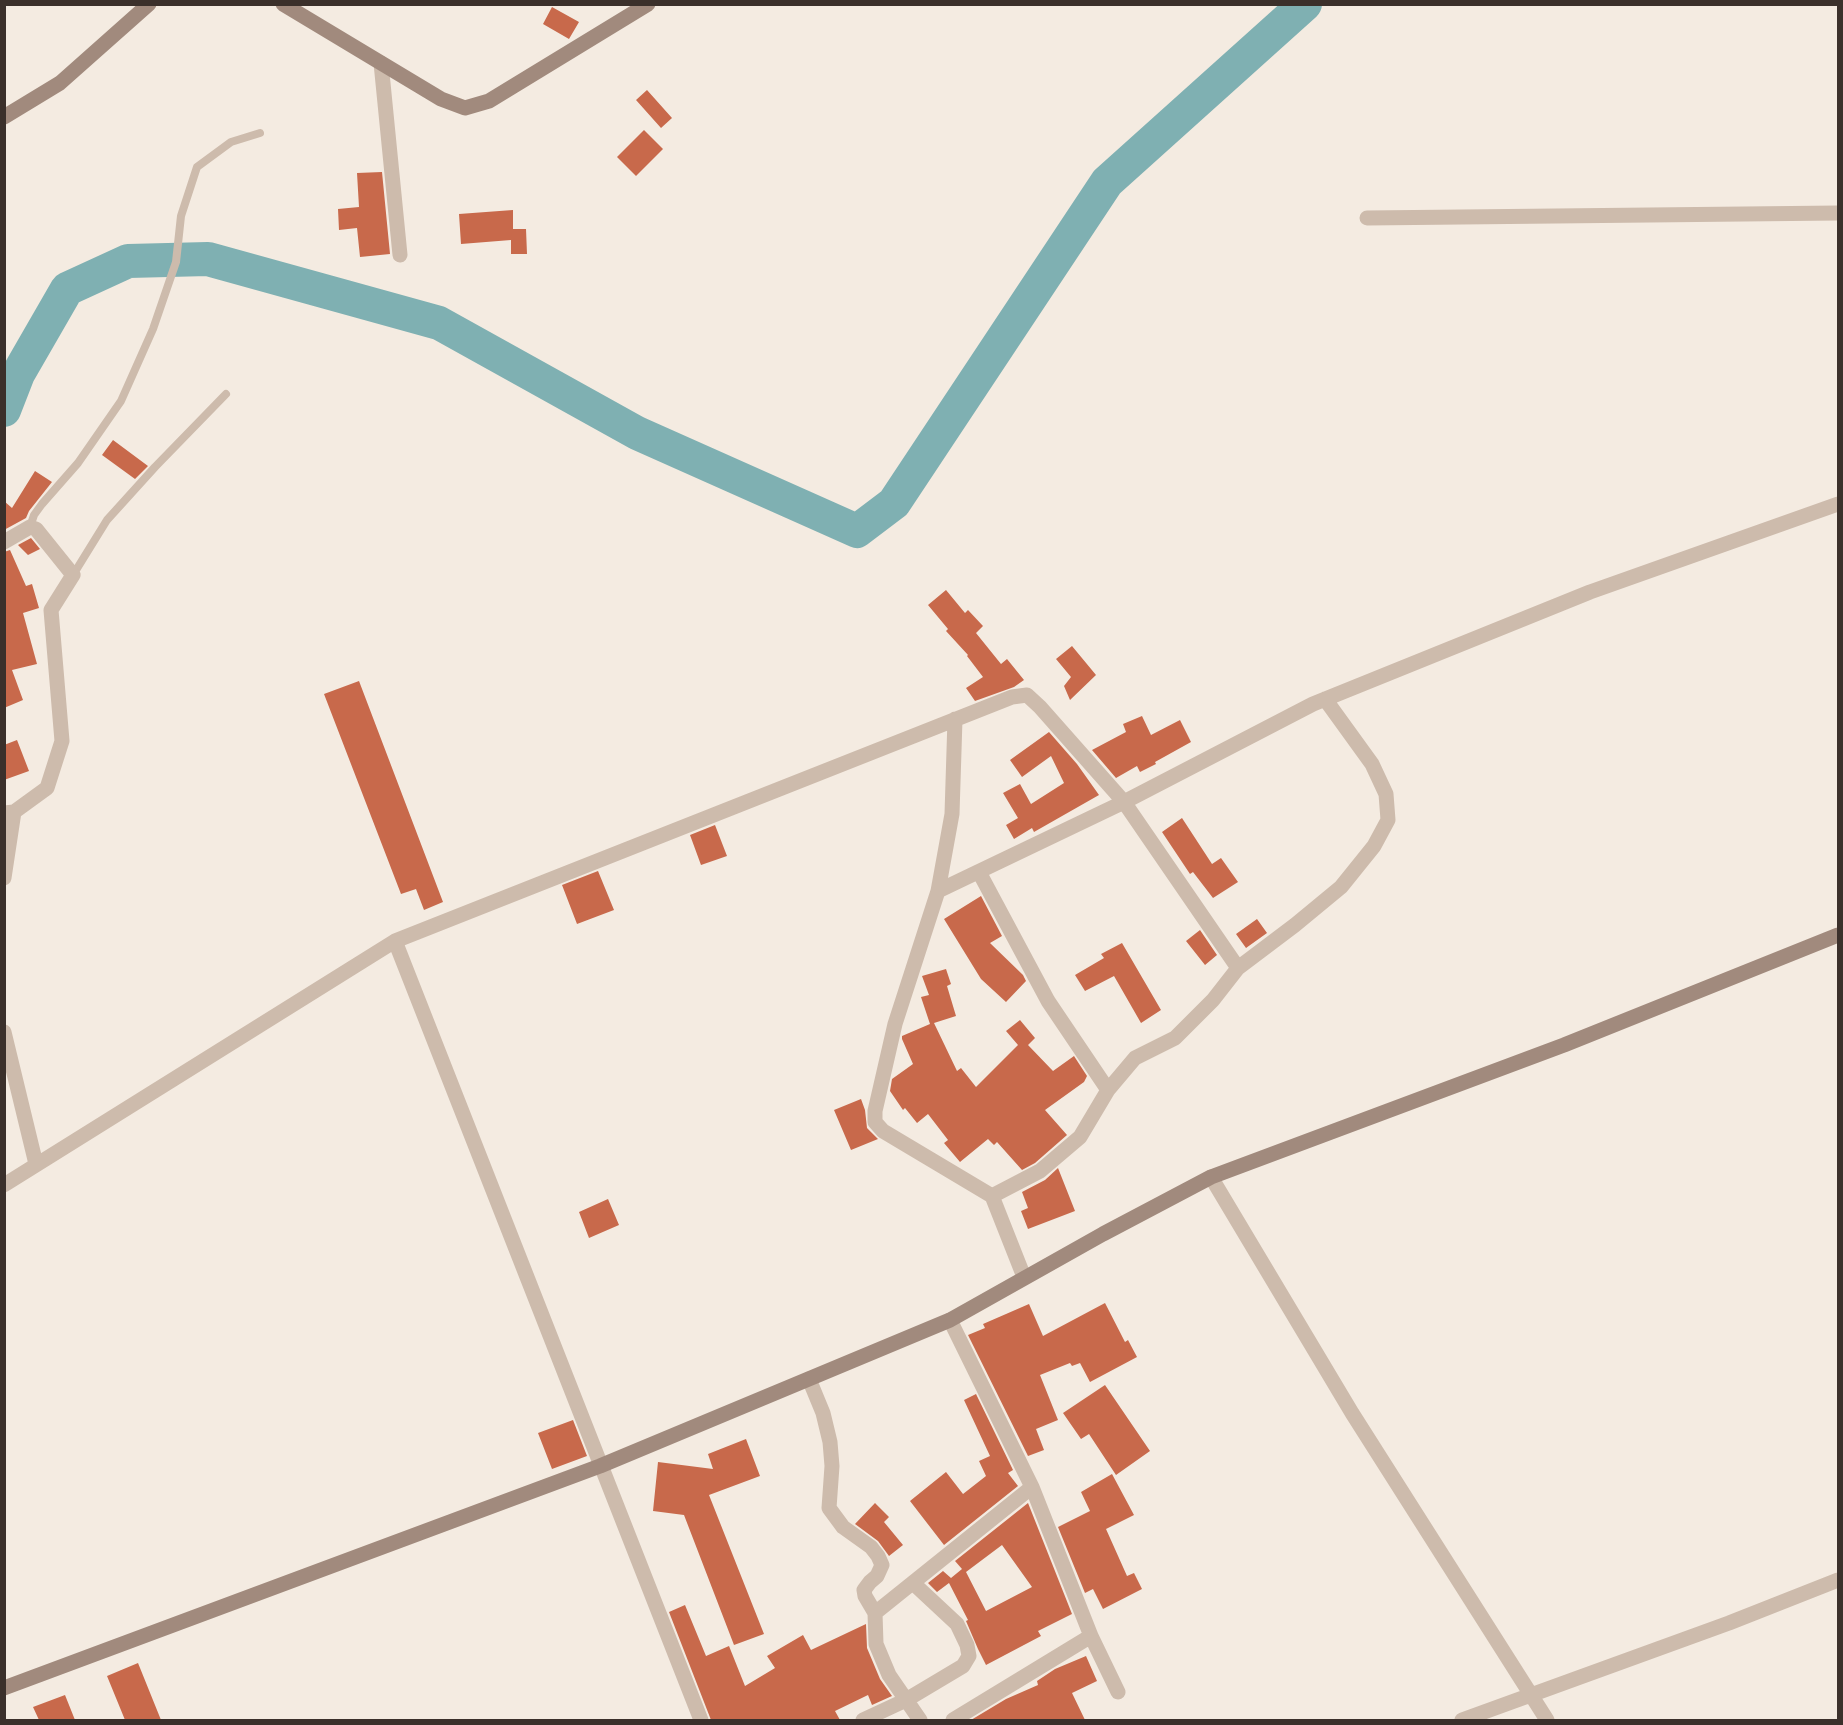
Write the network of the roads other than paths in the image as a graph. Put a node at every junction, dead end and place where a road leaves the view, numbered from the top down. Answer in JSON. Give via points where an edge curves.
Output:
{"nodes":[{"id":1,"x":149,"y":4,"type":"edge"},
{"id":2,"x":283,"y":4,"type":"edge"},
{"id":3,"x":648,"y":4,"type":"edge"},
{"id":4,"x":381,"y":63,"type":"junction"},
{"id":5,"x":4,"y":117,"type":"edge"},
{"id":6,"x":260,"y":133,"type":"dead end"},
{"id":7,"x":1839,"y":213,"type":"edge"},
{"id":8,"x":1366,"y":218,"type":"dead end"},
{"id":9,"x":400,"y":255,"type":"dead end"},
{"id":10,"x":226,"y":394,"type":"dead end"},
{"id":11,"x":1839,"y":504,"type":"edge"},
{"id":12,"x":30,"y":527,"type":"junction"},
{"id":13,"x":4,"y":542,"type":"edge"},
{"id":14,"x":73,"y":574,"type":"junction"},
{"id":15,"x":1325,"y":699,"type":"junction"},
{"id":16,"x":955,"y":719,"type":"junction"},
{"id":17,"x":1124,"y":802,"type":"junction"},
{"id":18,"x":9,"y":812,"type":"edge"},
{"id":19,"x":979,"y":872,"type":"junction"},
{"id":20,"x":4,"y":879,"type":"edge"},
{"id":21,"x":938,"y":891,"type":"junction"},
{"id":22,"x":1839,"y":935,"type":"edge"},
{"id":23,"x":395,"y":941,"type":"junction"},
{"id":24,"x":1238,"y":968,"type":"junction"},
{"id":25,"x":4,"y":1032,"type":"edge"},
{"id":26,"x":1108,"y":1090,"type":"junction"},
{"id":27,"x":36,"y":1164,"type":"junction"},
{"id":28,"x":1211,"y":1177,"type":"junction"},
{"id":29,"x":5,"y":1184,"type":"edge"},
{"id":30,"x":992,"y":1196,"type":"junction"},
{"id":31,"x":1024,"y":1277,"type":"junction"},
{"id":32,"x":950,"y":1320,"type":"junction"},
{"id":33,"x":810,"y":1379,"type":"junction"},
{"id":34,"x":600,"y":1466,"type":"junction"},
{"id":35,"x":1032,"y":1487,"type":"junction"},
{"id":36,"x":1839,"y":1580,"type":"edge"},
{"id":37,"x":913,"y":1583,"type":"junction"},
{"id":38,"x":875,"y":1613,"type":"junction"},
{"id":39,"x":1091,"y":1636,"type":"junction"},
{"id":40,"x":4,"y":1688,"type":"edge"},
{"id":41,"x":1118,"y":1692,"type":"dead end"},
{"id":42,"x":1532,"y":1695,"type":"junction"},
{"id":43,"x":906,"y":1700,"type":"junction"},
{"id":44,"x":701,"y":1720,"type":"edge"},
{"id":45,"x":863,"y":1720,"type":"edge"},
{"id":46,"x":920,"y":1720,"type":"edge"},
{"id":47,"x":953,"y":1720,"type":"edge"},
{"id":48,"x":1462,"y":1720,"type":"edge"},
{"id":49,"x":1547,"y":1720,"type":"edge"}],
"edges":[{"from":1,"to":5,"type":"street","via":[[60,83]]},
{"from":2,"to":4,"type":"street"},
{"from":3,"to":4,"type":"street","via":[[489,101],[465,108],[441,99]]},
{"from":4,"to":9,"type":"street"},
{"from":6,"to":12,"type":"lane","via":[[231,142],[197,167],[181,216],[176,262],[153,329],[121,401],[78,464],[34,515]]},
{"from":7,"to":8,"type":"street"},
{"from":10,"to":14,"type":"lane","via":[[107,520]]},
{"from":11,"to":15,"type":"street","via":[[1590,592]]},
{"from":12,"to":13,"type":"street"},
{"from":12,"to":14,"type":"street","via":[[36,529]]},
{"from":14,"to":18,"type":"street","via":[[51,610],[62,741],[47,788]]},
{"from":15,"to":17,"type":"street"},
{"from":15,"to":24,"type":"street","via":[[1372,764],[1386,794],[1388,820],[1374,846],[1341,886]]},
{"from":16,"to":17,"type":"street","via":[[1027,695]]},
{"from":16,"to":21,"type":"street","via":[[952,814]]},
{"from":16,"to":23,"type":"street"},
{"from":17,"to":19,"type":"street"},
{"from":17,"to":24,"type":"street"},
{"from":18,"to":20,"type":"street"},
{"from":19,"to":21,"type":"street"},
{"from":19,"to":26,"type":"street","via":[[1048,1001]]},
{"from":21,"to":30,"type":"street","via":[[895,1024],[875,1122],[883,1131]]},
{"from":22,"to":28,"type":"street","via":[[1564,1045]]},
{"from":23,"to":27,"type":"street"},
{"from":23,"to":34,"type":"street"},
{"from":24,"to":26,"type":"street","via":[[1175,1038],[1135,1058]]},
{"from":25,"to":27,"type":"street"},
{"from":26,"to":30,"type":"street","via":[[1080,1137],[1040,1171]]},
{"from":27,"to":29,"type":"street"},
{"from":28,"to":31,"type":"street"},
{"from":28,"to":42,"type":"street","via":[[1352,1413]]},
{"from":30,"to":31,"type":"street"},
{"from":31,"to":32,"type":"street"},
{"from":32,"to":33,"type":"street"},
{"from":32,"to":35,"type":"street"},
{"from":33,"to":34,"type":"street"},
{"from":33,"to":38,"type":"street","via":[[830,1442],[830,1509],[843,1527],[871,1547],[882,1565],[864,1590]]},
{"from":34,"to":40,"type":"street"},
{"from":34,"to":44,"type":"street"},
{"from":35,"to":37,"type":"street"},
{"from":35,"to":39,"type":"street"},
{"from":36,"to":42,"type":"street"},
{"from":37,"to":38,"type":"street"},
{"from":37,"to":43,"type":"street","via":[[957,1624],[969,1656],[963,1666]]},
{"from":38,"to":43,"type":"street","via":[[876,1644],[889,1675]]},
{"from":39,"to":41,"type":"street"},
{"from":39,"to":47,"type":"street"},
{"from":42,"to":48,"type":"street"},
{"from":42,"to":49,"type":"street"},
{"from":43,"to":45,"type":"street"},
{"from":43,"to":46,"type":"street"}]}
